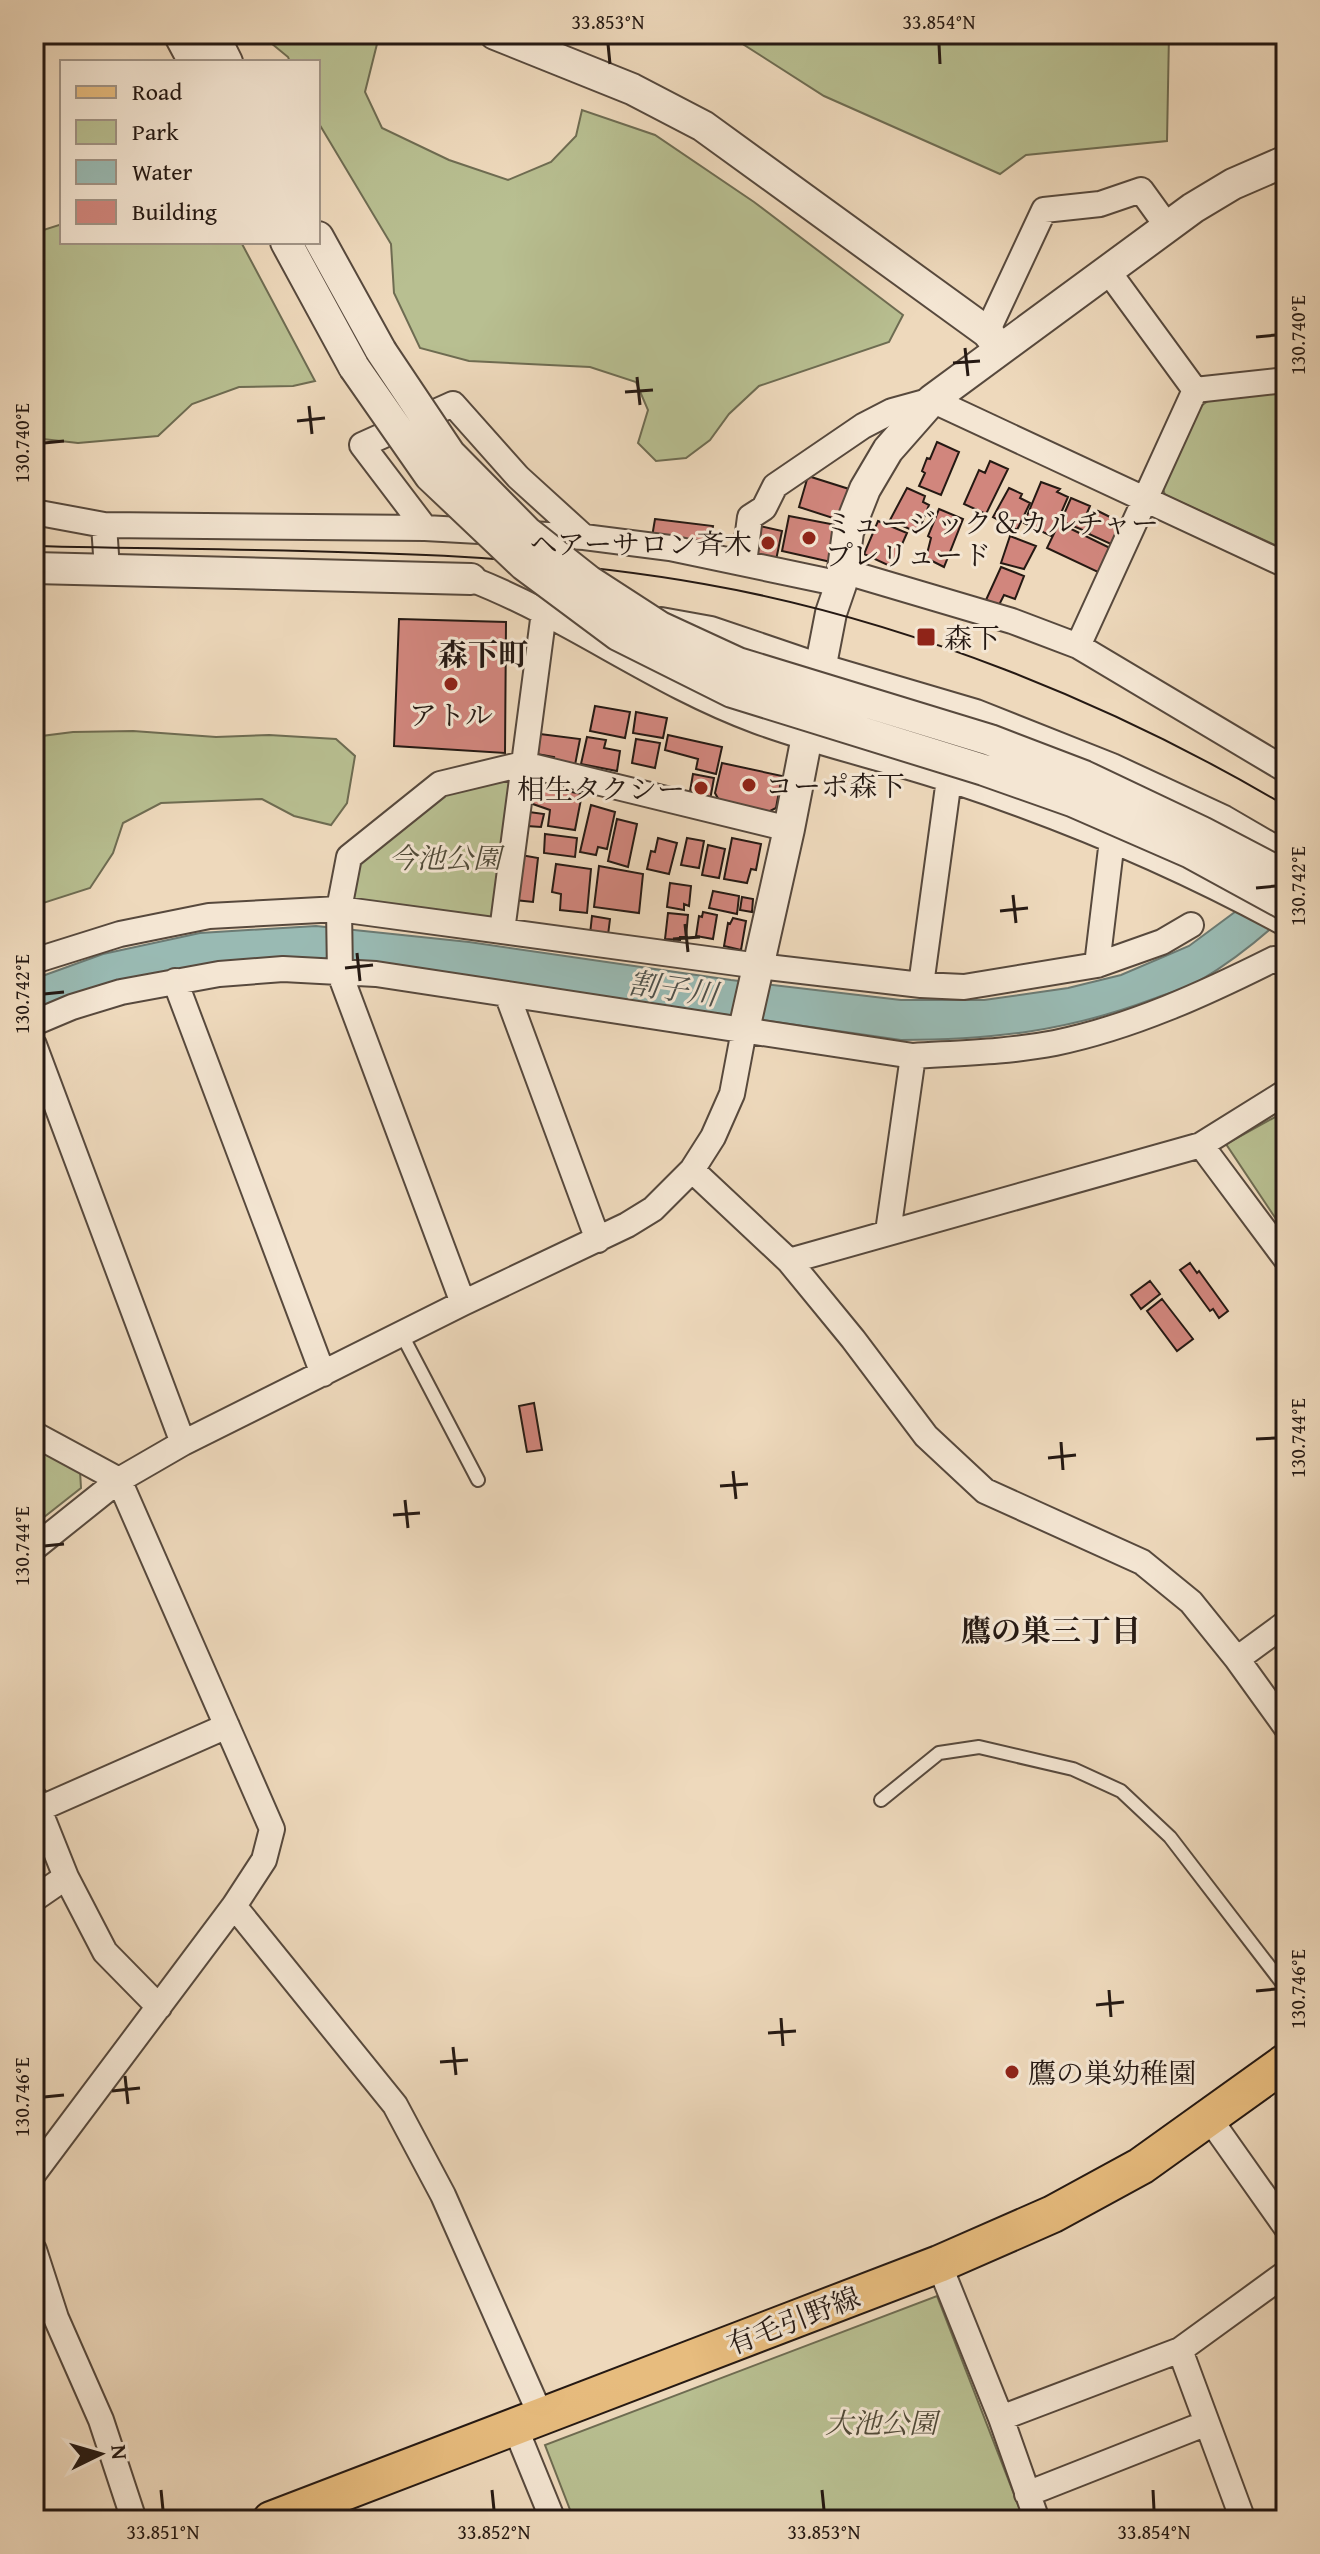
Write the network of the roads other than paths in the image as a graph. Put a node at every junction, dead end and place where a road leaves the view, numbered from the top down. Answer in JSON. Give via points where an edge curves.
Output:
{"nodes":[{"id":1,"x":179,"y":34,"type":"edge"},
{"id":2,"x":213,"y":34,"type":"edge"},
{"id":3,"x":495,"y":34,"type":"edge"},
{"id":4,"x":193,"y":60,"type":"edge"},
{"id":5,"x":226,"y":60,"type":"edge"},
{"id":6,"x":1286,"y":161,"type":"edge"},
{"id":7,"x":1167,"y":226,"type":"junction"},
{"id":8,"x":320,"y":241,"type":"edge"},
{"id":9,"x":287,"y":244,"type":"edge"},
{"id":10,"x":1108,"y":271,"type":"junction"},
{"id":11,"x":993,"y":340,"type":"junction"},
{"id":12,"x":1286,"y":380,"type":"edge"},
{"id":13,"x":1195,"y":390,"type":"junction"},
{"id":14,"x":932,"y":400,"type":"junction"},
{"id":15,"x":1144,"y":499,"type":"junction"},
{"id":16,"x":34,"y":512,"type":"edge"},
{"id":17,"x":104,"y":525,"type":"junction"},
{"id":18,"x":425,"y":528,"type":"junction"},
{"id":19,"x":584,"y":537,"type":"junction"},
{"id":20,"x":744,"y":563,"type":"junction"},
{"id":21,"x":1286,"y":565,"type":"edge"},
{"id":22,"x":34,"y":568,"type":"edge"},
{"id":23,"x":107,"y":569,"type":"junction"},
{"id":24,"x":842,"y":578,"type":"junction"},
{"id":25,"x":471,"y":579,"type":"junction"},
{"id":26,"x":544,"y":612,"type":"junction"},
{"id":27,"x":1078,"y":646,"type":"junction"},
{"id":28,"x":820,"y":666,"type":"junction"},
{"id":29,"x":807,"y":738,"type":"junction"},
{"id":30,"x":523,"y":764,"type":"junction"},
{"id":31,"x":1286,"y":770,"type":"edge"},
{"id":32,"x":949,"y":779,"type":"junction"},
{"id":33,"x":789,"y":829,"type":"junction"},
{"id":34,"x":1112,"y":840,"type":"junction"},
{"id":35,"x":1286,"y":854,"type":"edge"},
{"id":36,"x":1286,"y":876,"type":"edge"},
{"id":37,"x":1286,"y":905,"type":"edge"},
{"id":38,"x":338,"y":913,"type":"junction"},
{"id":39,"x":1286,"y":924,"type":"edge"},
{"id":40,"x":1191,"y":925,"type":"dead end"},
{"id":41,"x":502,"y":931,"type":"junction"},
{"id":42,"x":34,"y":961,"type":"edge"},
{"id":43,"x":1097,"y":965,"type":"junction"},
{"id":44,"x":1286,"y":965,"type":"edge"},
{"id":45,"x":339,"y":971,"type":"junction"},
{"id":46,"x":757,"y":971,"type":"junction"},
{"id":47,"x":175,"y":981,"type":"junction"},
{"id":48,"x":921,"y":985,"type":"junction"},
{"id":49,"x":507,"y":994,"type":"junction"},
{"id":50,"x":34,"y":1023,"type":"edge"},
{"id":51,"x":744,"y":1028,"type":"junction"},
{"id":52,"x":34,"y":1045,"type":"edge"},
{"id":53,"x":913,"y":1056,"type":"junction"},
{"id":54,"x":1286,"y":1092,"type":"edge"},
{"id":55,"x":1201,"y":1145,"type":"junction"},
{"id":56,"x":692,"y":1170,"type":"junction"},
{"id":57,"x":888,"y":1232,"type":"junction"},
{"id":58,"x":598,"y":1240,"type":"junction"},
{"id":59,"x":1286,"y":1259,"type":"edge"},
{"id":60,"x":789,"y":1261,"type":"junction"},
{"id":61,"x":463,"y":1303,"type":"junction"},
{"id":62,"x":402,"y":1335,"type":"junction"},
{"id":63,"x":323,"y":1374,"type":"junction"},
{"id":64,"x":34,"y":1434,"type":"edge"},
{"id":65,"x":183,"y":1443,"type":"junction"},
{"id":66,"x":119,"y":1480,"type":"junction"},
{"id":67,"x":478,"y":1480,"type":"dead end"},
{"id":68,"x":34,"y":1548,"type":"edge"},
{"id":69,"x":1286,"y":1623,"type":"edge"},
{"id":70,"x":1237,"y":1659,"type":"junction"},
{"id":71,"x":227,"y":1726,"type":"junction"},
{"id":72,"x":1286,"y":1727,"type":"edge"},
{"id":73,"x":881,"y":1800,"type":"dead end"},
{"id":74,"x":36,"y":1803,"type":"edge"},
{"id":75,"x":66,"y":1877,"type":"junction"},
{"id":76,"x":34,"y":1899,"type":"edge"},
{"id":77,"x":234,"y":1906,"type":"junction"},
{"id":78,"x":1286,"y":1988,"type":"edge"},
{"id":79,"x":159,"y":2007,"type":"junction"},
{"id":80,"x":1286,"y":2062,"type":"edge"},
{"id":81,"x":1209,"y":2118,"type":"junction"},
{"id":82,"x":34,"y":2173,"type":"edge"},
{"id":83,"x":1286,"y":2227,"type":"edge"},
{"id":84,"x":34,"y":2250,"type":"edge"},
{"id":85,"x":939,"y":2264,"type":"junction"},
{"id":86,"x":1286,"y":2273,"type":"edge"},
{"id":87,"x":1180,"y":2350,"type":"junction"},
{"id":88,"x":1001,"y":2418,"type":"junction"},
{"id":89,"x":528,"y":2422,"type":"junction"},
{"id":90,"x":1207,"y":2423,"type":"junction"},
{"id":91,"x":1027,"y":2494,"type":"junction"},
{"id":92,"x":134,"y":2520,"type":"edge"},
{"id":93,"x":271,"y":2520,"type":"edge"},
{"id":94,"x":553,"y":2520,"type":"edge"},
{"id":95,"x":1037,"y":2520,"type":"edge"},
{"id":96,"x":1243,"y":2520,"type":"edge"}],
"edges":[{"from":1,"to":4,"type":"street"},
{"from":2,"to":5,"type":"street"},
{"from":3,"to":11,"type":"street","via":[[632,89],[703,126]]},
{"from":6,"to":7,"type":"street","via":[[1233,184]]},
{"from":7,"to":10,"type":"street"},
{"from":7,"to":11,"type":"street","via":[[1141,190],[1100,204],[1044,210]]},
{"from":8,"to":36,"type":"street","bridge":true,"via":[[381,351],[450,454],[527,532],[589,581],[660,627],[738,663],[990,740],[1084,776]]},
{"from":9,"to":37,"type":"street","bridge":true,"via":[[354,367],[430,476],[524,565],[618,635],[732,692],[1072,801],[1191,853]]},
{"from":10,"to":11,"type":"street"},
{"from":10,"to":13,"type":"street"},
{"from":11,"to":14,"type":"street"},
{"from":12,"to":13,"type":"street"},
{"from":13,"to":15,"type":"street"},
{"from":14,"to":15,"type":"street"},
{"from":14,"to":20,"type":"street","via":[[863,426],[775,486],[764,508],[750,517]]},
{"from":14,"to":24,"type":"street","via":[[888,450],[865,489],[848,532]]},
{"from":15,"to":21,"type":"street"},
{"from":15,"to":27,"type":"street"},
{"from":16,"to":17,"type":"street"},
{"from":17,"to":18,"type":"street"},
{"from":17,"to":23,"type":"street"},
{"from":18,"to":19,"type":"street"},
{"from":18,"to":19,"type":"street","via":[[362,445],[453,404],[518,477]]},
{"from":19,"to":20,"type":"street"},
{"from":20,"to":24,"type":"street"},
{"from":22,"to":23,"type":"street"},
{"from":23,"to":25,"type":"street"},
{"from":24,"to":27,"type":"street","via":[[1012,621]]},
{"from":24,"to":28,"type":"street"},
{"from":25,"to":26,"type":"street"},
{"from":25,"to":28,"type":"street","via":[[561,602],[711,629]]},
{"from":26,"to":29,"type":"street","via":[[693,694]]},
{"from":26,"to":30,"type":"street"},
{"from":27,"to":31,"type":"street"},
{"from":28,"to":29,"type":"street"},
{"from":28,"to":35,"type":"street","via":[[976,712],[1112,766],[1224,818]]},
{"from":29,"to":32,"type":"street"},
{"from":29,"to":33,"type":"street"},
{"from":30,"to":33,"type":"street"},
{"from":30,"to":38,"type":"street","via":[[440,784],[411,805],[349,857]]},
{"from":30,"to":41,"type":"street"},
{"from":32,"to":34,"type":"street"},
{"from":32,"to":48,"type":"street"},
{"from":33,"to":46,"type":"street"},
{"from":34,"to":39,"type":"street"},
{"from":34,"to":43,"type":"street"},
{"from":38,"to":41,"type":"street"},
{"from":38,"to":42,"type":"street","via":[[209,916],[120,934]]},
{"from":38,"to":45,"type":"street"},
{"from":40,"to":43,"type":"street","via":[[1162,942]]},
{"from":41,"to":46,"type":"street"},
{"from":43,"to":48,"type":"street","via":[[964,987]]},
{"from":44,"to":53,"type":"street","via":[[1274,959],[1133,1021],[1056,1043]]},
{"from":45,"to":47,"type":"street","via":[[283,969]]},
{"from":45,"to":49,"type":"street"},
{"from":45,"to":61,"type":"street"},
{"from":46,"to":48,"type":"street"},
{"from":46,"to":51,"type":"street"},
{"from":47,"to":50,"type":"street","via":[[121,992]]},
{"from":47,"to":63,"type":"street"},
{"from":49,"to":51,"type":"street"},
{"from":49,"to":58,"type":"street"},
{"from":51,"to":53,"type":"street"},
{"from":51,"to":56,"type":"street","via":[[732,1094]]},
{"from":52,"to":65,"type":"street"},
{"from":53,"to":57,"type":"street"},
{"from":54,"to":55,"type":"street"},
{"from":55,"to":57,"type":"street"},
{"from":55,"to":59,"type":"street"},
{"from":56,"to":58,"type":"street","via":[[653,1209]]},
{"from":56,"to":60,"type":"street"},
{"from":57,"to":60,"type":"street"},
{"from":58,"to":61,"type":"street"},
{"from":60,"to":70,"type":"street","via":[[926,1436],[985,1491],[1142,1562],[1191,1602]]},
{"from":61,"to":62,"type":"street"},
{"from":62,"to":63,"type":"street"},
{"from":62,"to":67,"type":"lane"},
{"from":63,"to":65,"type":"street"},
{"from":64,"to":66,"type":"street"},
{"from":65,"to":66,"type":"street"},
{"from":66,"to":68,"type":"street"},
{"from":66,"to":71,"type":"street"},
{"from":69,"to":70,"type":"street"},
{"from":70,"to":72,"type":"street"},
{"from":71,"to":74,"type":"street"},
{"from":71,"to":77,"type":"street","via":[[272,1829],[264,1860]]},
{"from":73,"to":78,"type":"lane","via":[[939,1753],[979,1747],[1073,1769],[1121,1791],[1170,1837]]},
{"from":74,"to":75,"type":"street"},
{"from":75,"to":76,"type":"street"},
{"from":75,"to":79,"type":"street","via":[[105,1952]]},
{"from":77,"to":79,"type":"street"},
{"from":77,"to":89,"type":"street","via":[[395,2105],[443,2195]]},
{"from":79,"to":82,"type":"street"},
{"from":80,"to":81,"type":"main road","name":"有毛引野線"},
{"from":81,"to":83,"type":"street"},
{"from":81,"to":85,"type":"main road","name":"有毛引野線","via":[[1141,2166],[1053,2214]]},
{"from":84,"to":92,"type":"street"},
{"from":85,"to":88,"type":"street"},
{"from":85,"to":89,"type":"main road","name":"有毛引野線"},
{"from":86,"to":87,"type":"street"},
{"from":87,"to":88,"type":"street"},
{"from":87,"to":90,"type":"street"},
{"from":88,"to":91,"type":"street"},
{"from":89,"to":93,"type":"main road","name":"有毛引野線"},
{"from":89,"to":94,"type":"street"},
{"from":90,"to":91,"type":"street"},
{"from":90,"to":96,"type":"street"},
{"from":91,"to":95,"type":"street"}]}
